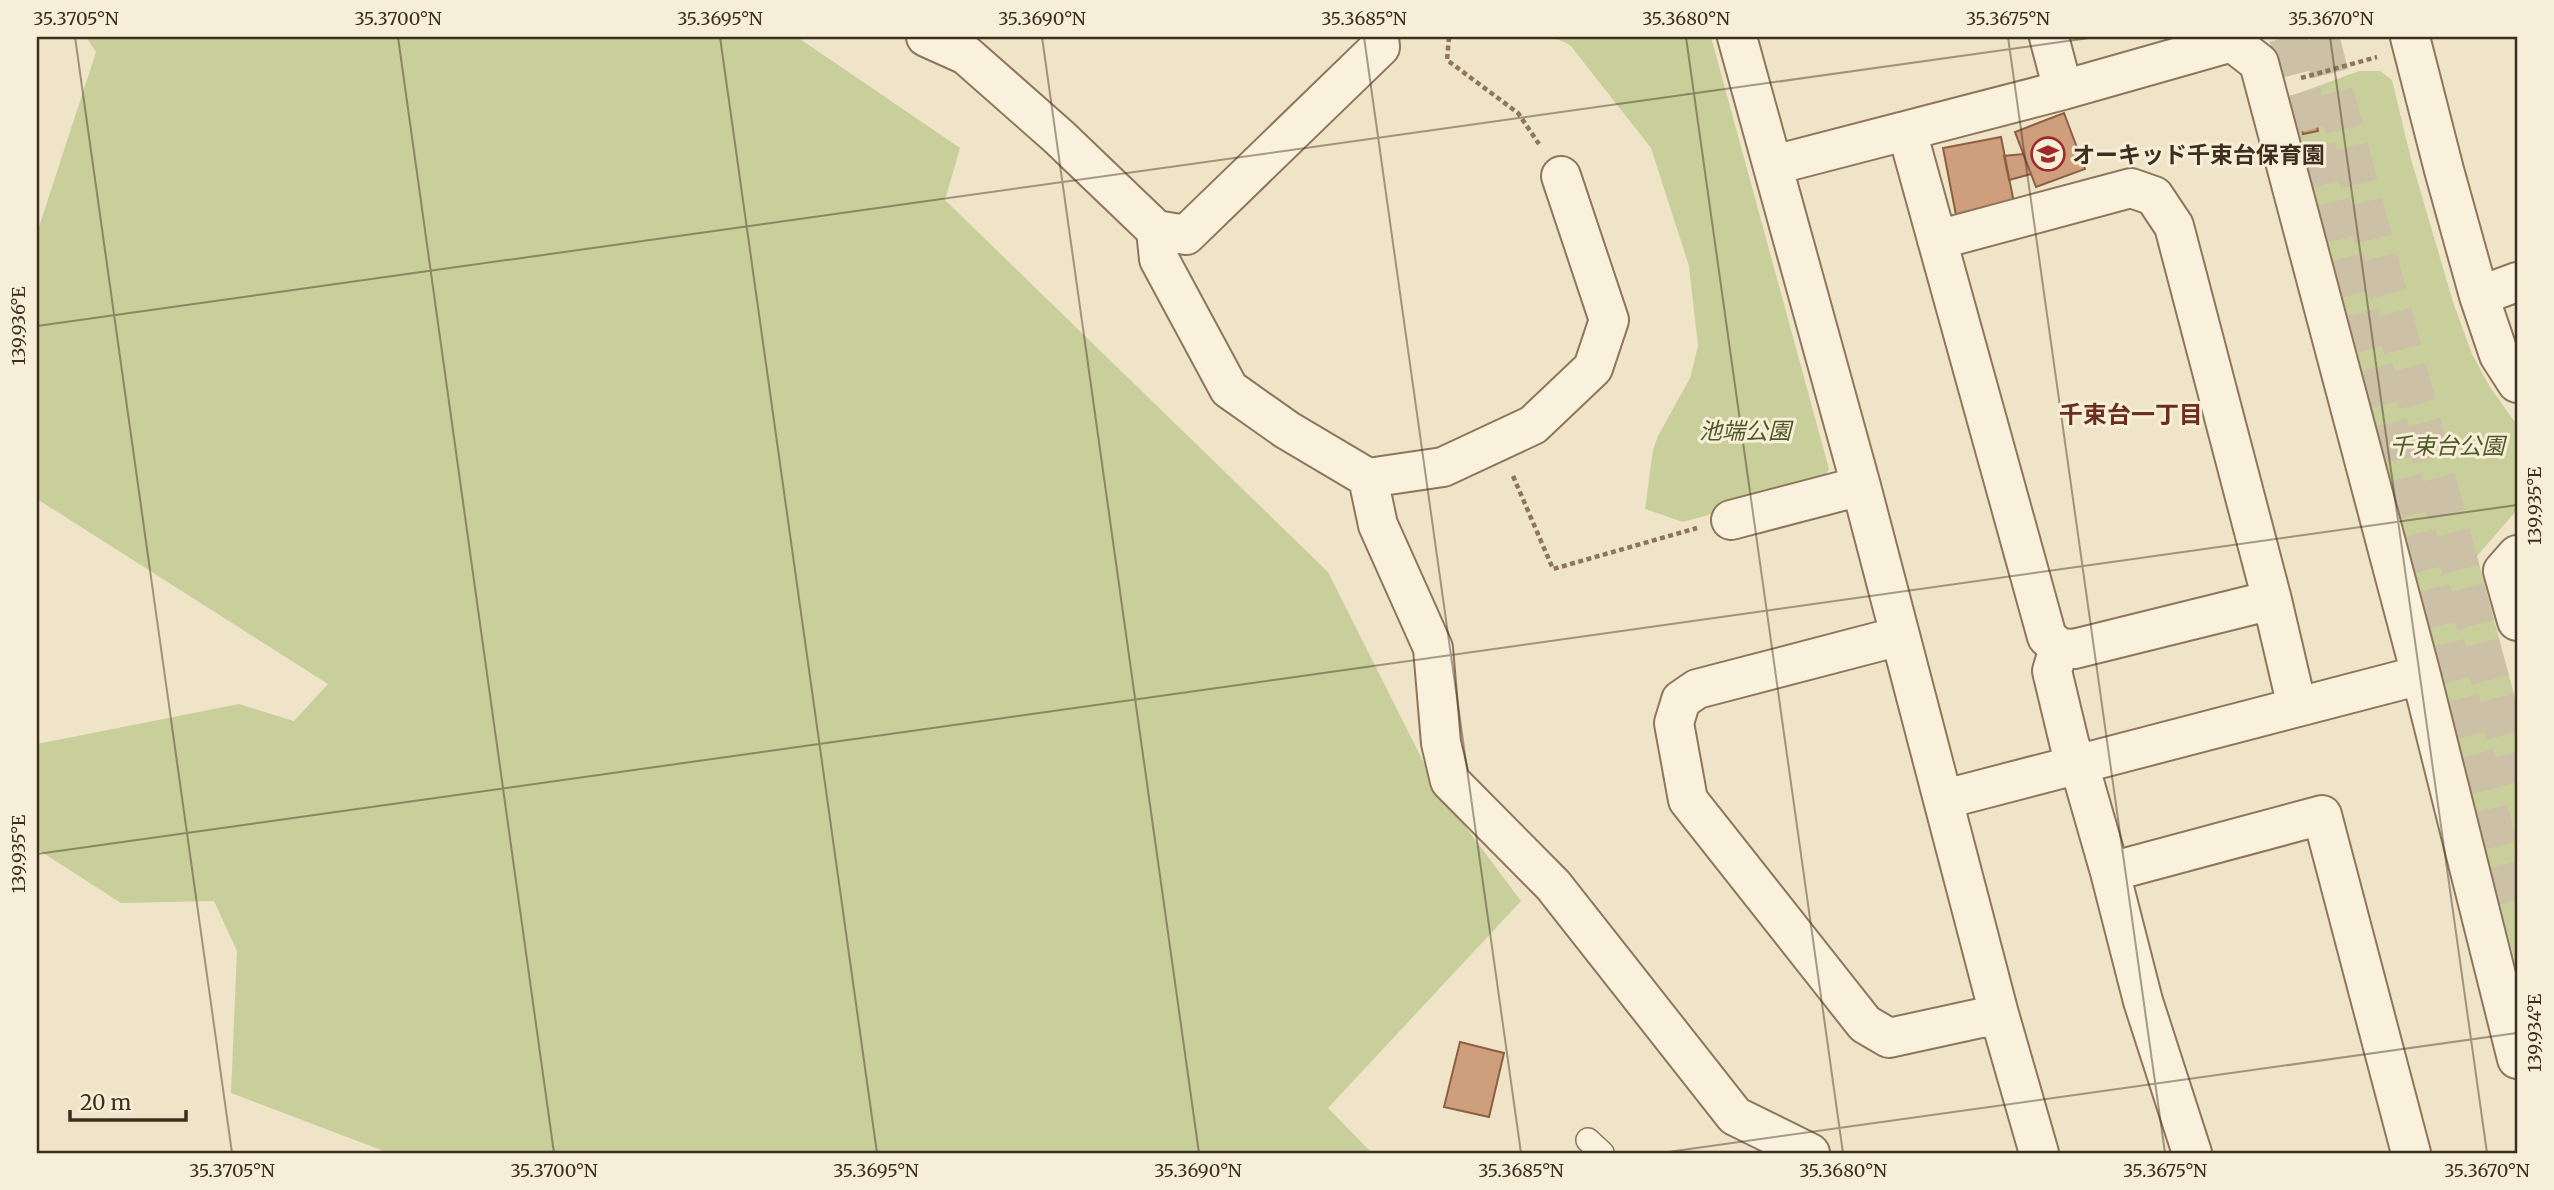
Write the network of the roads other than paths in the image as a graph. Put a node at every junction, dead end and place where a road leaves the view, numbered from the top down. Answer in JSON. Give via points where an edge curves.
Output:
{"nodes":[{"id":1,"x":926,"y":37,"type":"edge"},
{"id":2,"x":1379,"y":37,"type":"edge"},
{"id":3,"x":1737,"y":37,"type":"edge"},
{"id":4,"x":2049,"y":37,"type":"edge"},
{"id":5,"x":2410,"y":37,"type":"edge"},
{"id":6,"x":2063,"y":90,"type":"junction"},
{"id":7,"x":1907,"y":131,"type":"junction"},
{"id":8,"x":1774,"y":165,"type":"junction"},
{"id":9,"x":1561,"y":176,"type":"road end"},
{"id":10,"x":1156,"y":230,"type":"junction"},
{"id":11,"x":1937,"y":240,"type":"junction"},
{"id":12,"x":2517,"y":282,"type":"edge"},
{"id":13,"x":2479,"y":296,"type":"junction"},
{"id":14,"x":2517,"y":383,"type":"edge"},
{"id":15,"x":1368,"y":478,"type":"junction"},
{"id":16,"x":1861,"y":486,"type":"junction"},
{"id":17,"x":1731,"y":520,"type":"road end"},
{"id":18,"x":2517,"y":555,"type":"edge"},
{"id":19,"x":2272,"y":600,"type":"junction"},
{"id":20,"x":2517,"y":621,"type":"edge"},
{"id":21,"x":1900,"y":636,"type":"junction"},
{"id":22,"x":2059,"y":648,"type":"junction"},
{"id":23,"x":2421,"y":675,"type":"junction"},
{"id":24,"x":2297,"y":707,"type":"junction"},
{"id":25,"x":2079,"y":764,"type":"junction"},
{"id":26,"x":1945,"y":799,"type":"junction"},
{"id":27,"x":2110,"y":872,"type":"junction"},
{"id":28,"x":1999,"y":1014,"type":"junction"},
{"id":29,"x":2517,"y":1059,"type":"edge"},
{"id":30,"x":1810,"y":1153,"type":"edge"},
{"id":31,"x":2039,"y":1153,"type":"edge"},
{"id":32,"x":2192,"y":1153,"type":"edge"},
{"id":33,"x":2410,"y":1153,"type":"edge"}],
"edges":[{"from":1,"to":10,"type":"street","via":[[966,55]]},
{"from":2,"to":10,"type":"street","via":[[1380,47],[1186,235]]},
{"from":3,"to":8,"type":"street"},
{"from":4,"to":6,"type":"street"},
{"from":5,"to":13,"type":"street"},
{"from":6,"to":7,"type":"street"},
{"from":6,"to":23,"type":"street","via":[[2232,42],[2259,63]]},
{"from":7,"to":8,"type":"street"},
{"from":7,"to":11,"type":"street"},
{"from":8,"to":16,"type":"street"},
{"from":9,"to":15,"type":"street","via":[[1609,320],[1593,368],[1533,425],[1443,467]]},
{"from":10,"to":15,"type":"street","via":[[1159,259],[1229,389]]},
{"from":11,"to":19,"type":"street","via":[[2131,188],[2154,196],[2174,226]]},
{"from":11,"to":22,"type":"street","via":[[2047,637]]},
{"from":12,"to":13,"type":"street"},
{"from":13,"to":14,"type":"street","via":[[2499,355]]},
{"from":15,"to":30,"type":"street","via":[[1378,525],[1433,648],[1441,743],[1450,781],[1553,885],[1735,1116]]},
{"from":16,"to":17,"type":"street"},
{"from":16,"to":21,"type":"street"},
{"from":18,"to":20,"type":"street","via":[[2503,570]]},
{"from":19,"to":22,"type":"street","via":[[2074,649]]},
{"from":19,"to":24,"type":"street"},
{"from":21,"to":26,"type":"street"},
{"from":21,"to":28,"type":"street","via":[[1697,689],[1681,700],[1674,723],[1688,800],[1865,1024],[1889,1038]]},
{"from":22,"to":25,"type":"street","via":[[2052,671],[2070,746]]},
{"from":23,"to":24,"type":"street"},
{"from":23,"to":29,"type":"street"},
{"from":24,"to":25,"type":"street"},
{"from":25,"to":26,"type":"street"},
{"from":25,"to":27,"type":"street"},
{"from":26,"to":28,"type":"street"},
{"from":27,"to":32,"type":"street","via":[[2143,1001]]},
{"from":27,"to":33,"type":"street","via":[[2322,815]]},
{"from":28,"to":31,"type":"street"}]}
